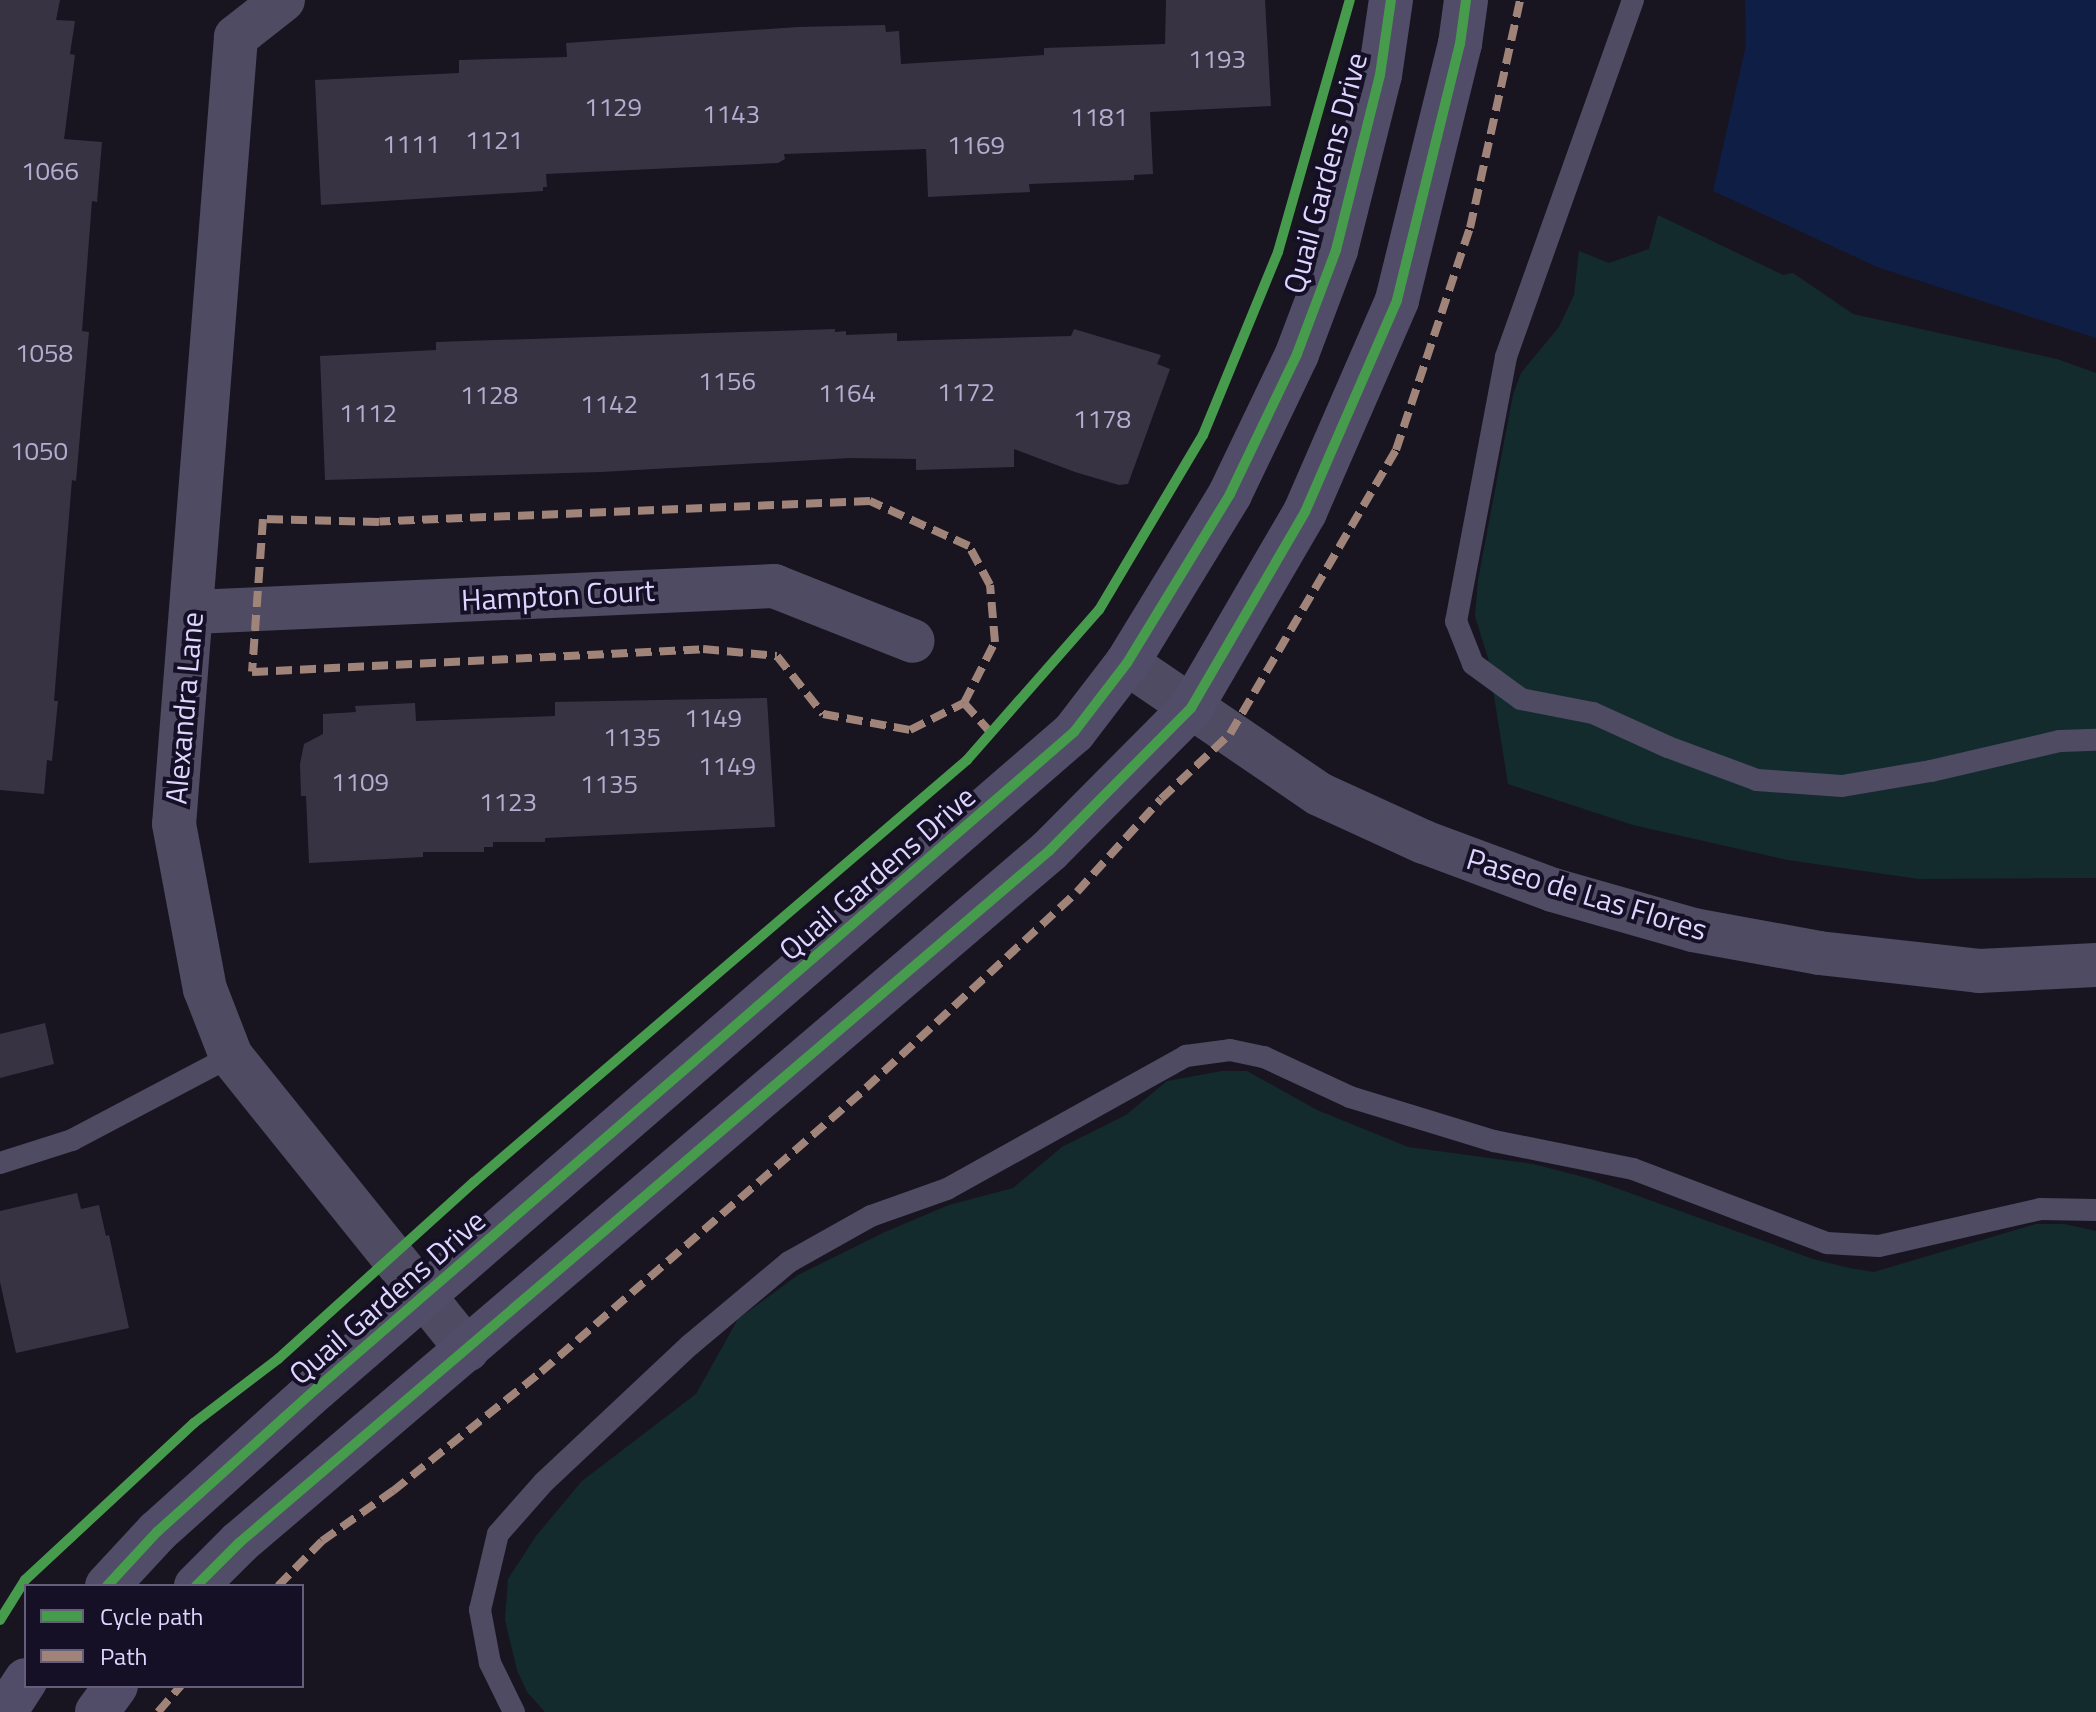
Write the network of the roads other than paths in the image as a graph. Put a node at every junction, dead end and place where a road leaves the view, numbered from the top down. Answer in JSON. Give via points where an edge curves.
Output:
{"nodes":[{"id":1,"x":283,"y":0,"type":"edge"},
{"id":2,"x":1391,"y":0,"type":"edge"},
{"id":3,"x":1466,"y":0,"type":"edge"},
{"id":4,"x":1633,"y":0,"type":"edge"},
{"id":5,"x":193,"y":612,"type":"junction"},
{"id":6,"x":913,"y":641,"type":"dead end"},
{"id":7,"x":1127,"y":663,"type":"junction"},
{"id":8,"x":1191,"y":708,"type":"junction"},
{"id":9,"x":2096,"y":740,"type":"edge"},
{"id":10,"x":2096,"y":965,"type":"edge"},
{"id":11,"x":231,"y":1056,"type":"junction"},
{"id":12,"x":0,"y":1163,"type":"edge"},
{"id":13,"x":2096,"y":1210,"type":"edge"},
{"id":14,"x":424,"y":1297,"type":"junction"},
{"id":15,"x":467,"y":1350,"type":"junction"},
{"id":16,"x":109,"y":1584,"type":"edge"},
{"id":17,"x":198,"y":1584,"type":"edge"},
{"id":18,"x":24,"y":1683,"type":"edge"},
{"id":19,"x":115,"y":1688,"type":"edge"},
{"id":20,"x":5,"y":1712,"type":"edge"},
{"id":21,"x":97,"y":1712,"type":"edge"},
{"id":22,"x":514,"y":1712,"type":"edge"}],
"edges":[{"from":1,"to":5,"type":"street","name":"Alexandra Lane","via":[[236,37]]},
{"from":2,"to":7,"type":"main road","name":"Quail Gardens Drive","via":[[1380,75],[1336,250],[1297,354],[1230,494]]},
{"from":3,"to":8,"type":"main road","via":[[1460,44],[1397,300],[1305,512]]},
{"from":4,"to":9,"type":"lane","via":[[1506,357],[1456,621],[1473,664],[1521,699],[1593,713],[1757,780],[1842,786],[2060,741]]},
{"from":5,"to":6,"type":"street","name":"Hampton Court","via":[[774,586]]},
{"from":5,"to":11,"type":"street","name":"Alexandra Lane","via":[[174,824],[205,989]]},
{"from":7,"to":8,"type":"street","name":"Paseo de Las Flores"},
{"from":7,"to":14,"type":"main road","name":"Quail Gardens Drive","via":[[1074,732]]},
{"from":8,"to":10,"type":"street","name":"Paseo de Las Flores","via":[[1319,794],[1424,842],[1553,890],[1693,930],[1819,953],[1979,971]]},
{"from":8,"to":15,"type":"main road","via":[[1049,851]]},
{"from":11,"to":12,"type":"lane","via":[[72,1140]]},
{"from":11,"to":14,"type":"street","name":"Alexandra Lane"},
{"from":13,"to":22,"type":"lane","via":[[2040,1209],[1879,1246],[1827,1243],[1633,1169],[1494,1141],[1350,1097],[1264,1057],[1230,1050],[1186,1056],[947,1189],[871,1216],[789,1262],[690,1345],[544,1482],[498,1534],[480,1610],[490,1663]]},
{"from":14,"to":15,"type":"street","name":"Alexandra Lane"},
{"from":14,"to":16,"type":"main road","name":"Quail Gardens Drive","via":[[157,1532]]},
{"from":15,"to":17,"type":"main road","via":[[239,1543]]},
{"from":18,"to":20,"type":"main road"},
{"from":19,"to":21,"type":"main road"}]}
